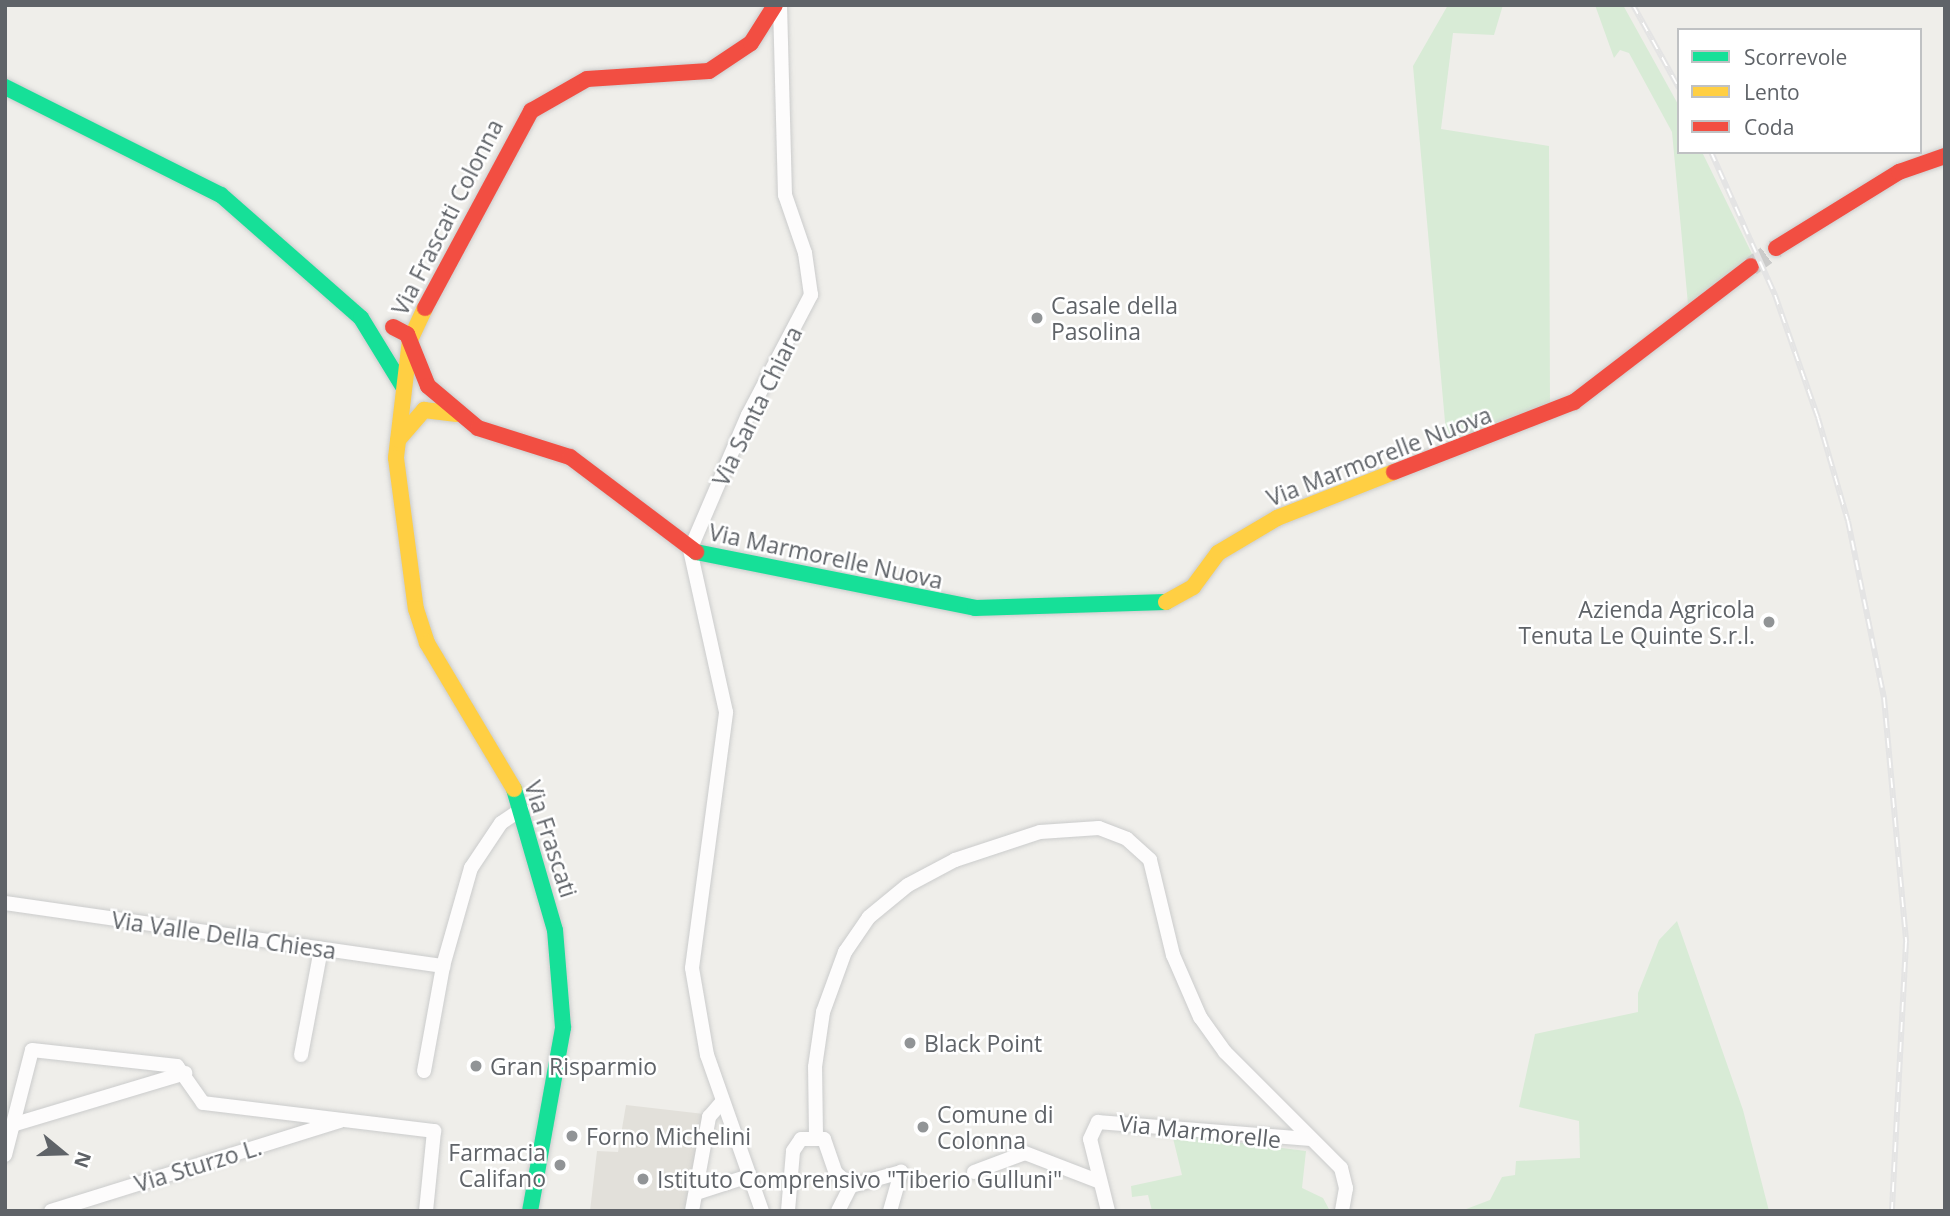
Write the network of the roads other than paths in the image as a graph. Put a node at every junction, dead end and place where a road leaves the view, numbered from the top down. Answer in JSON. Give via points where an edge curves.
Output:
{"nodes":[{"id":1,"x":778,"y":5,"type":"edge"},
{"id":2,"x":5,"y":87,"type":"edge"},
{"id":3,"x":1945,"y":156,"type":"edge"},
{"id":4,"x":1776,"y":248,"type":"tunnel mouth"},
{"id":5,"x":1752,"y":266,"type":"tunnel mouth"},
{"id":6,"x":426,"y":298,"type":"junction"},
{"id":7,"x":351,"y":309,"type":"junction"},
{"id":8,"x":393,"y":327,"type":"junction"},
{"id":9,"x":409,"y":346,"type":"junction"},
{"id":10,"x":384,"y":349,"type":"junction"},
{"id":11,"x":402,"y":385,"type":"junction"},
{"id":12,"x":463,"y":416,"type":"junction"},
{"id":13,"x":398,"y":419,"type":"joint"},
{"id":14,"x":396,"y":458,"type":"junction"},
{"id":15,"x":690,"y":550,"type":"junction"},
{"id":16,"x":522,"y":809,"type":"junction"},
{"id":17,"x":5,"y":903,"type":"edge"},
{"id":18,"x":321,"y":949,"type":"junction"},
{"id":19,"x":443,"y":966,"type":"junction"},
{"id":20,"x":301,"y":1055,"type":"dead end"},
{"id":21,"x":424,"y":1071,"type":"dead end"},
{"id":22,"x":185,"y":1073,"type":"junction"},
{"id":23,"x":721,"y":1102,"type":"junction"},
{"id":24,"x":345,"y":1119,"type":"junction"},
{"id":25,"x":12,"y":1125,"type":"junction"},
{"id":26,"x":813,"y":1136,"type":"junction"},
{"id":27,"x":1310,"y":1139,"type":"junction"},
{"id":28,"x":5,"y":1155,"type":"edge"},
{"id":29,"x":974,"y":1172,"type":"dead end"},
{"id":30,"x":749,"y":1176,"type":"junction"},
{"id":31,"x":1100,"y":1182,"type":"junction"},
{"id":32,"x":851,"y":1186,"type":"junction"},
{"id":33,"x":695,"y":1193,"type":"junction"},
{"id":34,"x":51,"y":1211,"type":"edge"},
{"id":35,"x":426,"y":1211,"type":"edge"},
{"id":36,"x":530,"y":1211,"type":"edge"},
{"id":37,"x":692,"y":1211,"type":"edge"},
{"id":38,"x":762,"y":1211,"type":"edge"},
{"id":39,"x":788,"y":1211,"type":"edge"},
{"id":40,"x":838,"y":1211,"type":"edge"},
{"id":41,"x":890,"y":1211,"type":"edge"},
{"id":42,"x":1108,"y":1211,"type":"edge"},
{"id":43,"x":1342,"y":1211,"type":"edge"}],
"edges":[{"from":1,"to":6,"type":"street","name":"Via Frascati Colonna","via":[[751,43],[709,71],[587,79],[535,107],[509,140]]},
{"from":1,"to":15,"type":"street","name":"Via Santa Chiara","via":[[785,195],[806,253],[811,295],[748,415]]},
{"from":2,"to":7,"type":"street","via":[[208,186]]},
{"from":3,"to":4,"type":"street","via":[[1899,172]]},
{"from":5,"to":15,"type":"street","name":"Via Marmorelle Nuova","via":[[1574,402],[1277,519],[1218,552],[1193,587],[1166,602],[975,608],[734,565]]},
{"from":6,"to":8,"type":"street","via":[[411,320]]},
{"from":6,"to":9,"type":"street","name":"Via Frascati Colonna"},
{"from":7,"to":8,"type":"street"},
{"from":7,"to":10,"type":"street"},
{"from":8,"to":9,"type":"street","name":"Via Marmorelle Nuova","via":[[407,334]]},
{"from":9,"to":10,"type":"street","via":[[399,353]]},
{"from":9,"to":11,"type":"street","name":"Via Frascati Colonna"},
{"from":9,"to":12,"type":"street","name":"Via Marmorelle Nuova","via":[[424,382]]},
{"from":10,"to":11,"type":"street"},
{"from":11,"to":13,"type":"street","name":"Via Frascati Colonna"},
{"from":12,"to":14,"type":"street","name":"Via Marmorelle Nuova","via":[[440,409],[419,412],[401,432]]},
{"from":12,"to":15,"type":"street","name":"Via Marmorelle Nuova","via":[[496,439],[570,457]]},
{"from":13,"to":14,"type":"street","name":"Via Frascati"},
{"from":14,"to":16,"type":"street","name":"Via Frascati","via":[[403,544],[421,629]]},
{"from":15,"to":23,"type":"street","via":[[726,712],[692,968]]},
{"from":16,"to":19,"type":"street","via":[[501,822],[473,863]]},
{"from":16,"to":36,"type":"street","name":"Via Frascati","via":[[555,930],[563,1028]]},
{"from":17,"to":18,"type":"street","name":"Via Valle Della Chiesa"},
{"from":18,"to":19,"type":"street","name":"Via Valle Della Chiesa"},
{"from":18,"to":20,"type":"street"},
{"from":19,"to":21,"type":"street"},
{"from":22,"to":24,"type":"street","via":[[191,1094],[203,1103]]},
{"from":22,"to":25,"type":"street"},
{"from":22,"to":25,"type":"street","via":[[177,1066],[32,1050]]},
{"from":23,"to":30,"type":"street"},
{"from":23,"to":33,"type":"street","via":[[709,1117]]},
{"from":24,"to":34,"type":"street","name":"Via Sturzo L."},
{"from":24,"to":35,"type":"street","via":[[434,1131]]},
{"from":25,"to":28,"type":"street"},
{"from":26,"to":27,"type":"street","via":[[815,1067],[823,1012],[845,952],[869,917],[908,885],[955,860],[1040,832],[1088,827],[1122,836],[1150,860],[1173,955],[1203,1023]]},
{"from":26,"to":32,"type":"street"},
{"from":26,"to":39,"type":"street","via":[[794,1147]]},
{"from":27,"to":31,"type":"street","name":"Via Marmorelle","via":[[1101,1122],[1092,1127]]},
{"from":27,"to":43,"type":"street","via":[[1344,1174]]},
{"from":29,"to":31,"type":"street","via":[[1025,1153]]},
{"from":30,"to":33,"type":"street"},
{"from":30,"to":38,"type":"street"},
{"from":31,"to":42,"type":"street"},
{"from":32,"to":40,"type":"street"},
{"from":32,"to":41,"type":"street","via":[[901,1172]]},
{"from":33,"to":37,"type":"street"}]}
